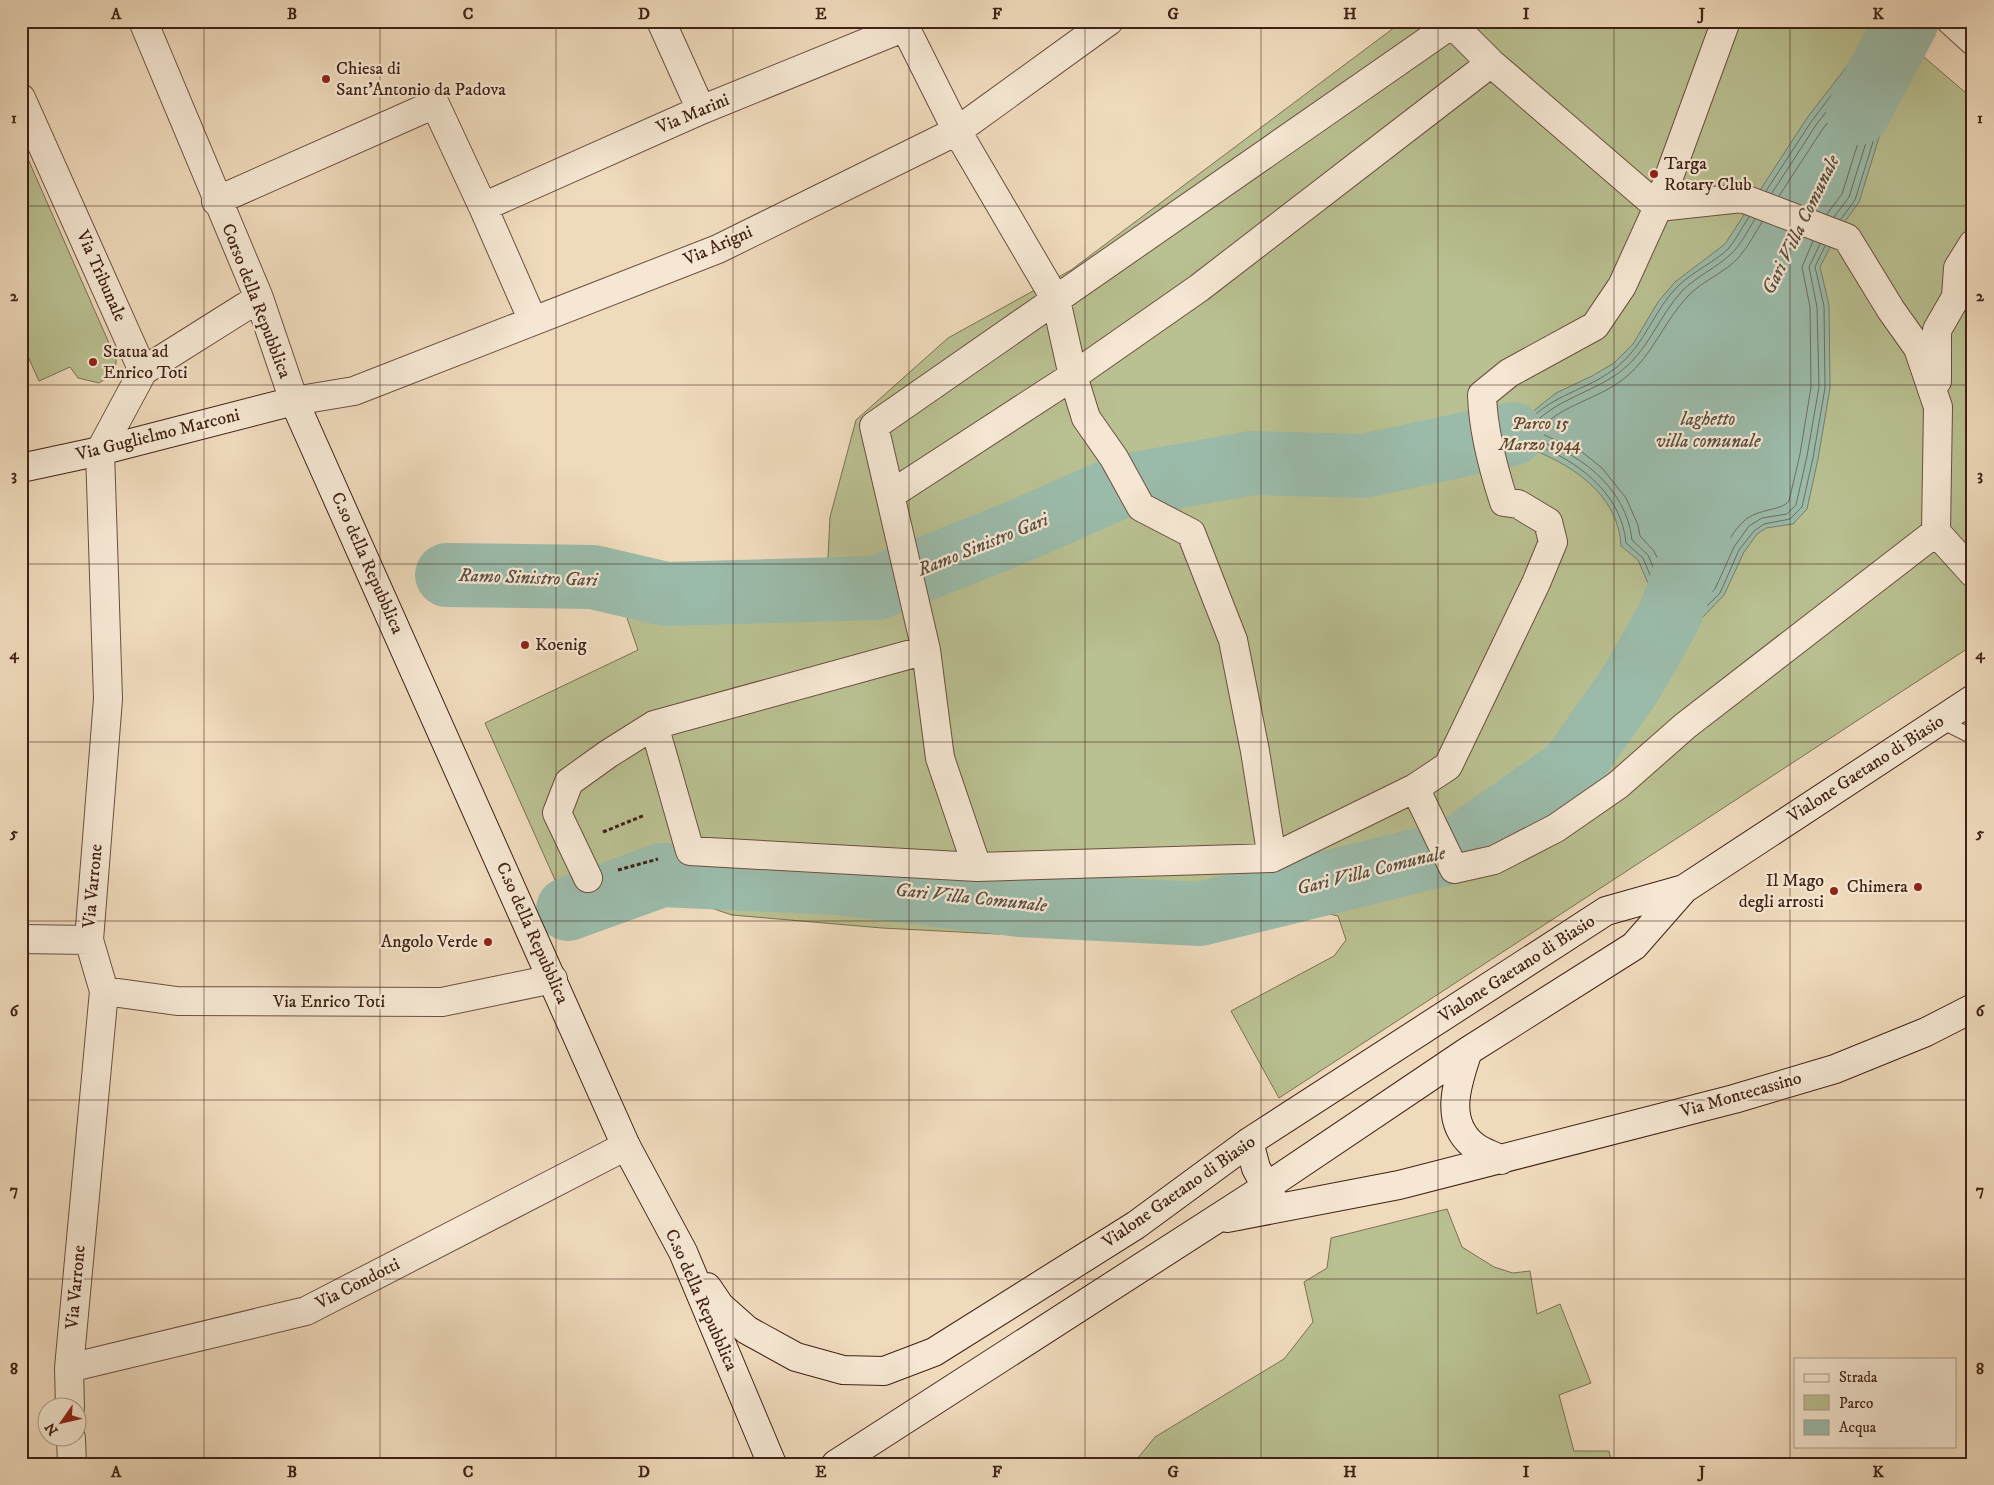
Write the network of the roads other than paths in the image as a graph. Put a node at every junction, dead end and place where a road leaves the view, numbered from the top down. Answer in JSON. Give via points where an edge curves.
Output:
{"nodes":[{"id":1,"x":143,"y":21,"type":"edge"},
{"id":2,"x":661,"y":21,"type":"edge"},
{"id":3,"x":1109,"y":21,"type":"edge"},
{"id":4,"x":1726,"y":21,"type":"edge"},
{"id":5,"x":1951,"y":21,"type":"edge"},
{"id":6,"x":903,"y":24,"type":"edge"},
{"id":7,"x":1973,"y":41,"type":"edge"},
{"id":8,"x":1491,"y":63,"type":"junction"},
{"id":9,"x":21,"y":98,"type":"edge"},
{"id":10,"x":701,"y":110,"type":"junction"},
{"id":11,"x":957,"y":131,"type":"junction"},
{"id":12,"x":216,"y":202,"type":"junction"},
{"id":13,"x":1658,"y":206,"type":"junction"},
{"id":14,"x":483,"y":207,"type":"junction"},
{"id":15,"x":1973,"y":244,"type":"edge"},
{"id":16,"x":259,"y":298,"type":"junction"},
{"id":17,"x":1056,"y":300,"type":"junction"},
{"id":18,"x":533,"y":321,"type":"junction"},
{"id":19,"x":143,"y":371,"type":"junction"},
{"id":20,"x":1072,"y":376,"type":"junction"},
{"id":21,"x":294,"y":400,"type":"junction"},
{"id":22,"x":1938,"y":407,"type":"junction"},
{"id":23,"x":100,"y":451,"type":"junction"},
{"id":24,"x":21,"y":468,"type":"edge"},
{"id":25,"x":890,"y":495,"type":"junction"},
{"id":26,"x":1936,"y":532,"type":"junction"},
{"id":27,"x":1973,"y":573,"type":"edge"},
{"id":28,"x":926,"y":650,"type":"junction"},
{"id":29,"x":1973,"y":699,"type":"edge"},
{"id":30,"x":1939,"y":720,"type":"junction"},
{"id":31,"x":654,"y":725,"type":"junction"},
{"id":32,"x":1973,"y":737,"type":"edge"},
{"id":33,"x":1415,"y":788,"type":"junction"},
{"id":34,"x":1272,"y":858,"type":"junction"},
{"id":35,"x":977,"y":866,"type":"junction"},
{"id":36,"x":588,"y":878,"type":"road end"},
{"id":37,"x":1684,"y":889,"type":"junction"},
{"id":38,"x":21,"y":940,"type":"edge"},
{"id":39,"x":89,"y":940,"type":"junction"},
{"id":40,"x":553,"y":979,"type":"junction"},
{"id":41,"x":104,"y":991,"type":"junction"},
{"id":42,"x":1973,"y":1008,"type":"edge"},
{"id":43,"x":1468,"y":1051,"type":"junction"},
{"id":44,"x":1249,"y":1142,"type":"junction"},
{"id":45,"x":626,"y":1146,"type":"junction"},
{"id":46,"x":1501,"y":1160,"type":"junction"},
{"id":47,"x":1272,"y":1198,"type":"junction"},
{"id":48,"x":1214,"y":1220,"type":"junction"},
{"id":49,"x":683,"y":1252,"type":"junction"},
{"id":50,"x":1090,"y":1254,"type":"junction"},
{"id":51,"x":69,"y":1368,"type":"junction"},
{"id":52,"x":70,"y":1398,"type":"edge"},
{"id":53,"x":71,"y":1448,"type":"edge"},
{"id":54,"x":72,"y":1464,"type":"edge"},
{"id":55,"x":772,"y":1464,"type":"edge"},
{"id":56,"x":836,"y":1464,"type":"edge"}],
"edges":[{"from":1,"to":12,"type":"street","name":"Corso della Repubblica"},
{"from":2,"to":10,"type":"street"},
{"from":3,"to":11,"type":"street","name":"Via Arigni"},
{"from":4,"to":13,"type":"street"},
{"from":5,"to":7,"type":"street"},
{"from":6,"to":10,"type":"street","name":"Via Marini"},
{"from":6,"to":11,"type":"street"},
{"from":8,"to":13,"type":"street"},
{"from":8,"to":17,"type":"street","via":[[1452,24]]},
{"from":8,"to":20,"type":"street","via":[[1199,288]]},
{"from":9,"to":19,"type":"street","name":"Via Tribunale"},
{"from":10,"to":14,"type":"street","name":"Via Marini"},
{"from":11,"to":17,"type":"street"},
{"from":11,"to":18,"type":"street","name":"Via Arigni","via":[[718,249]]},
{"from":12,"to":14,"type":"street","name":"Corso della Repubblica","via":[[435,104]]},
{"from":12,"to":16,"type":"street","name":"Corso della Repubblica"},
{"from":13,"to":22,"type":"street","via":[[1742,198],[1847,238],[1918,348]]},
{"from":13,"to":33,"type":"street","via":[[1622,286],[1595,326],[1509,373],[1482,395],[1482,413],[1504,502],[1518,504],[1548,522],[1553,542],[1448,766]]},
{"from":14,"to":18,"type":"street"},
{"from":15,"to":22,"type":"street","via":[[1958,268],[1956,297],[1937,330]]},
{"from":16,"to":19,"type":"street"},
{"from":16,"to":21,"type":"street","name":"Corso della Repubblica"},
{"from":17,"to":20,"type":"street"},
{"from":17,"to":25,"type":"street","via":[[874,426]]},
{"from":18,"to":21,"type":"street","name":"Via Arigni","via":[[354,391]]},
{"from":19,"to":23,"type":"street"},
{"from":20,"to":25,"type":"street"},
{"from":20,"to":34,"type":"street","via":[[1086,418],[1114,458],[1141,507],[1190,533],[1233,640]]},
{"from":21,"to":23,"type":"street","name":"Via Guglielmo Marconi"},
{"from":21,"to":40,"type":"street","name":"C.so della Repubblica"},
{"from":22,"to":26,"type":"street"},
{"from":23,"to":24,"type":"street","name":"Via Guglielmo Marconi"},
{"from":23,"to":39,"type":"street","name":"Via Varrone","via":[[108,699]]},
{"from":25,"to":28,"type":"street"},
{"from":26,"to":27,"type":"street"},
{"from":26,"to":33,"type":"street","via":[[1684,726],[1618,785],[1556,828],[1494,860],[1454,869]]},
{"from":28,"to":31,"type":"street"},
{"from":28,"to":35,"type":"street","via":[[940,758]]},
{"from":29,"to":30,"type":"street","name":"Vialone Gaetano di Biasio"},
{"from":30,"to":32,"type":"lane"},
{"from":30,"to":37,"type":"street","name":"Vialone Gaetano di Biasio"},
{"from":31,"to":35,"type":"street","via":[[690,851]]},
{"from":31,"to":36,"type":"street","via":[[569,782],[557,813]]},
{"from":33,"to":34,"type":"street"},
{"from":34,"to":35,"type":"street"},
{"from":37,"to":43,"type":"street","name":"Vialone Gaetano di Biasio","via":[[1634,946]]},
{"from":37,"to":44,"type":"street","name":"Vialone Gaetano di Biasio","via":[[1606,911]]},
{"from":38,"to":39,"type":"street"},
{"from":39,"to":41,"type":"street","name":"Via Varrone"},
{"from":40,"to":41,"type":"street","name":"Via Enrico Toti","via":[[442,1002],[178,1001]]},
{"from":40,"to":45,"type":"street","name":"C.so della Repubblica"},
{"from":41,"to":51,"type":"street","name":"Via Varrone"},
{"from":42,"to":46,"type":"street","name":"Via Montecassino","via":[[1926,1032],[1835,1068],[1734,1099]]},
{"from":43,"to":46,"type":"street","via":[[1453,1103],[1457,1118],[1473,1145]]},
{"from":43,"to":47,"type":"street","name":"Vialone Gaetano di Biasio"},
{"from":44,"to":47,"type":"street","via":[[1256,1168]]},
{"from":44,"to":50,"type":"street","name":"Vialone Gaetano di Biasio"},
{"from":45,"to":49,"type":"street","name":"C.so della Repubblica"},
{"from":45,"to":51,"type":"street","name":"Via Condotti","via":[[306,1311]]},
{"from":46,"to":47,"type":"street","name":"Via Montecassino","via":[[1399,1186]]},
{"from":47,"to":48,"type":"street","name":"Via Montecassino"},
{"from":48,"to":50,"type":"street","name":"Via Montecassino"},
{"from":48,"to":56,"type":"street"},
{"from":49,"to":50,"type":"street","name":"Vialone Gaetano di Biasio","via":[[720,1306],[746,1330],[796,1357],[843,1370],[884,1371],[934,1352]]},
{"from":49,"to":55,"type":"street","name":"C.so della Repubblica"},
{"from":51,"to":52,"type":"street","name":"Via Varrone"},
{"from":53,"to":54,"type":"street"}]}
